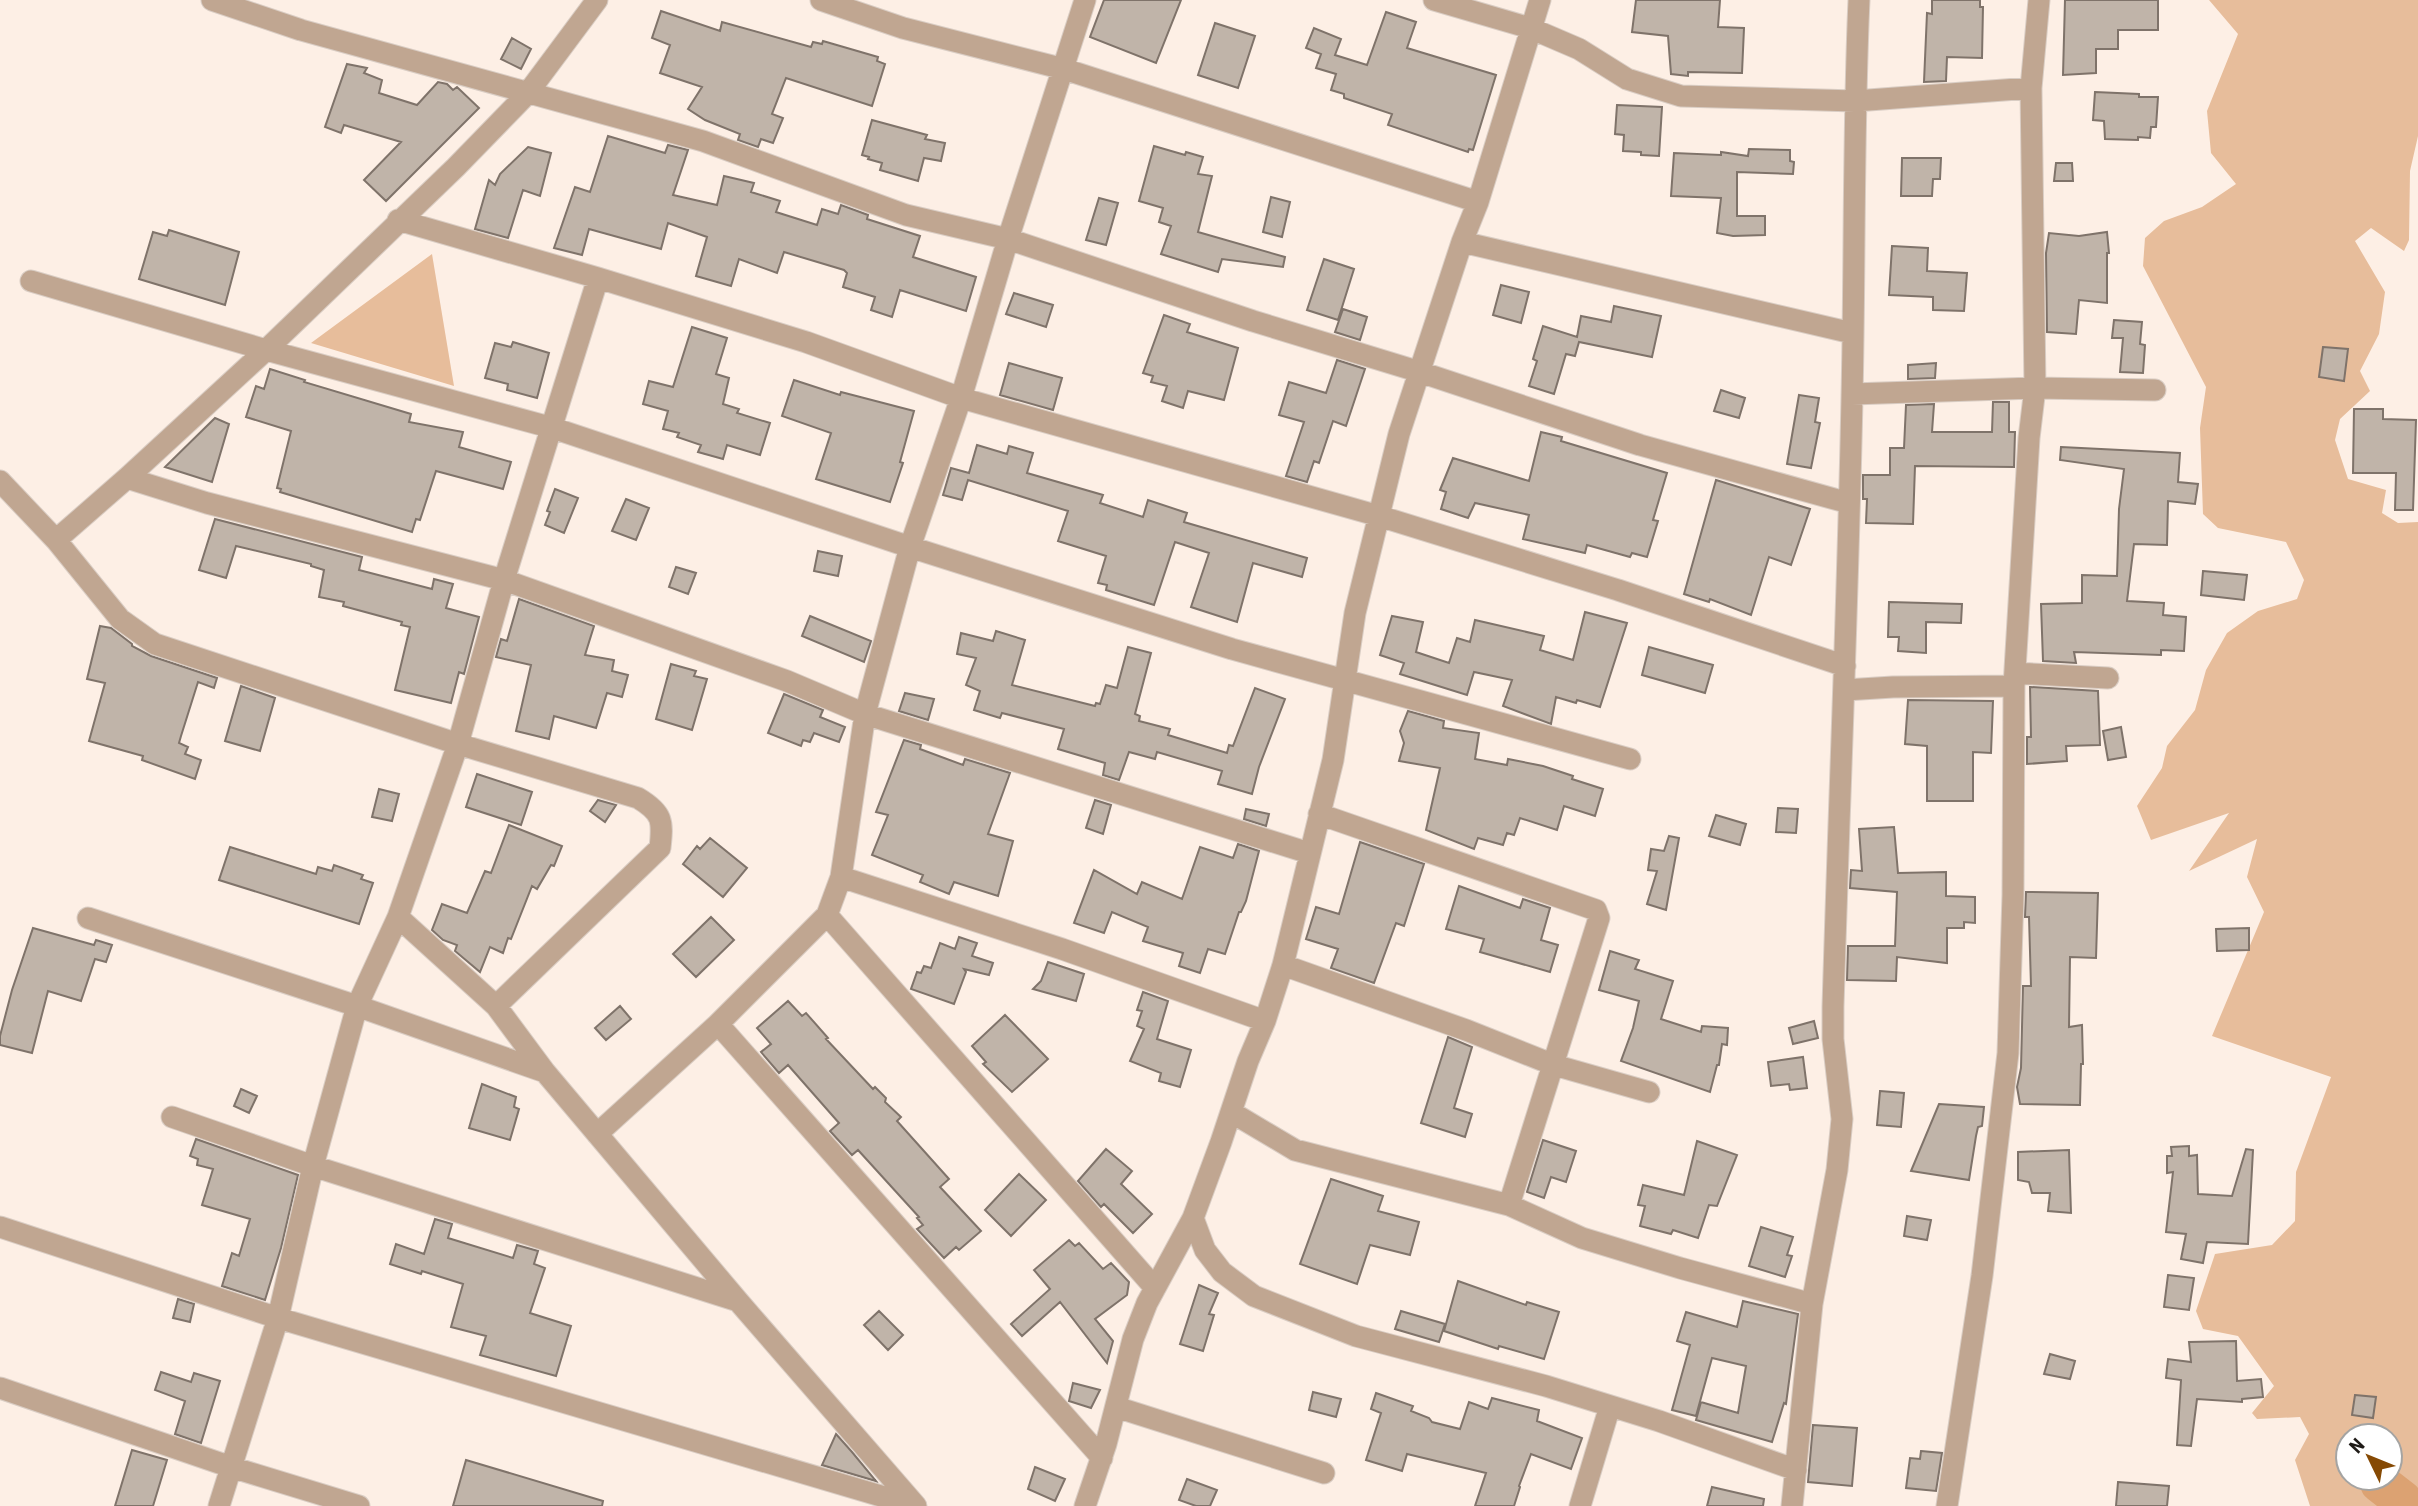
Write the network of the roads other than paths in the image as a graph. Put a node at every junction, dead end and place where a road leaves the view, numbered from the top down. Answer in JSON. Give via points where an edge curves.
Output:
{"nodes":[{"id":1,"x":212,"y":0,"type":"edge"},
{"id":2,"x":597,"y":0,"type":"edge"},
{"id":3,"x":821,"y":0,"type":"edge"},
{"id":4,"x":1085,"y":0,"type":"edge"},
{"id":5,"x":1434,"y":0,"type":"edge"},
{"id":6,"x":1540,"y":0,"type":"edge"},
{"id":7,"x":1859,"y":0,"type":"edge"},
{"id":8,"x":2039,"y":0,"type":"edge"},
{"id":9,"x":1530,"y":28,"type":"junction"},
{"id":10,"x":1064,"y":69,"type":"junction"},
{"id":11,"x":2031,"y":89,"type":"junction"},
{"id":12,"x":527,"y":94,"type":"junction"},
{"id":13,"x":1855,"y":101,"type":"junction"},
{"id":14,"x":1478,"y":202,"type":"junction"},
{"id":15,"x":398,"y":220,"type":"junction"},
{"id":16,"x":1008,"y":239,"type":"junction"},
{"id":17,"x":1462,"y":242,"type":"junction"},
{"id":18,"x":598,"y":278,"type":"junction"},
{"id":19,"x":31,"y":281,"type":"dead end"},
{"id":20,"x":1852,"y":333,"type":"junction"},
{"id":21,"x":266,"y":350,"type":"junction"},
{"id":22,"x":1420,"y":372,"type":"junction"},
{"id":23,"x":2035,"y":388,"type":"junction"},
{"id":24,"x":2155,"y":390,"type":"dead end"},
{"id":25,"x":1852,"y":394,"type":"junction"},
{"id":26,"x":961,"y":398,"type":"junction"},
{"id":27,"x":553,"y":428,"type":"junction"},
{"id":28,"x":127,"y":478,"type":"junction"},
{"id":29,"x":0,"y":481,"type":"edge"},
{"id":30,"x":1849,"y":503,"type":"junction"},
{"id":31,"x":1379,"y":516,"type":"junction"},
{"id":32,"x":57,"y":540,"type":"junction"},
{"id":33,"x":910,"y":547,"type":"junction"},
{"id":34,"x":505,"y":580,"type":"junction"},
{"id":35,"x":1845,"y":666,"type":"junction"},
{"id":36,"x":2108,"y":678,"type":"dead end"},
{"id":37,"x":1344,"y":680,"type":"junction"},
{"id":38,"x":2015,"y":680,"type":"junction"},
{"id":39,"x":1845,"y":690,"type":"junction"},
{"id":40,"x":865,"y":714,"type":"junction"},
{"id":41,"x":458,"y":744,"type":"junction"},
{"id":42,"x":1630,"y":759,"type":"dead end"},
{"id":43,"x":1319,"y":814,"type":"junction"},
{"id":44,"x":1309,"y":853,"type":"junction"},
{"id":45,"x":841,"y":877,"type":"junction"},
{"id":46,"x":827,"y":915,"type":"junction"},
{"id":47,"x":398,"y":917,"type":"junction"},
{"id":48,"x":88,"y":918,"type":"dead end"},
{"id":49,"x":1283,"y":965,"type":"junction"},
{"id":50,"x":357,"y":1006,"type":"junction"},
{"id":51,"x":496,"y":1006,"type":"junction"},
{"id":52,"x":1265,"y":1021,"type":"junction"},
{"id":53,"x":718,"y":1024,"type":"junction"},
{"id":54,"x":1554,"y":1065,"type":"junction"},
{"id":55,"x":545,"y":1072,"type":"junction"},
{"id":56,"x":1649,"y":1091,"type":"dead end"},
{"id":57,"x":1231,"y":1112,"type":"junction"},
{"id":58,"x":172,"y":1117,"type":"dead end"},
{"id":59,"x":597,"y":1134,"type":"junction"},
{"id":60,"x":313,"y":1167,"type":"junction"},
{"id":61,"x":1509,"y":1205,"type":"junction"},
{"id":62,"x":1192,"y":1218,"type":"junction"},
{"id":63,"x":0,"y":1227,"type":"edge"},
{"id":64,"x":1155,"y":1288,"type":"junction"},
{"id":65,"x":738,"y":1301,"type":"junction"},
{"id":66,"x":1812,"y":1304,"type":"junction"},
{"id":67,"x":278,"y":1318,"type":"junction"},
{"id":68,"x":0,"y":1388,"type":"edge"},
{"id":69,"x":1610,"y":1406,"type":"junction"},
{"id":70,"x":1116,"y":1407,"type":"junction"},
{"id":71,"x":1102,"y":1458,"type":"junction"},
{"id":72,"x":231,"y":1467,"type":"junction"},
{"id":73,"x":1796,"y":1470,"type":"junction"},
{"id":74,"x":1324,"y":1473,"type":"dead end"},
{"id":75,"x":219,"y":1506,"type":"edge"},
{"id":76,"x":359,"y":1506,"type":"edge"},
{"id":77,"x":916,"y":1506,"type":"edge"},
{"id":78,"x":1085,"y":1506,"type":"edge"},
{"id":79,"x":1580,"y":1506,"type":"edge"},
{"id":80,"x":1791,"y":1506,"type":"edge"},
{"id":81,"x":1947,"y":1506,"type":"edge"}],
"edges":[{"from":1,"to":12,"type":"street"},
{"from":2,"to":12,"type":"street"},
{"from":3,"to":10,"type":"street","via":[[903,28]]},
{"from":4,"to":10,"type":"street"},
{"from":5,"to":9,"type":"street"},
{"from":6,"to":9,"type":"street"},
{"from":7,"to":13,"type":"street"},
{"from":8,"to":11,"type":"street"},
{"from":9,"to":13,"type":"street","via":[[1579,49],[1627,79],[1681,96]]},
{"from":9,"to":14,"type":"street"},
{"from":10,"to":14,"type":"street"},
{"from":10,"to":16,"type":"street"},
{"from":11,"to":13,"type":"street"},
{"from":11,"to":23,"type":"street"},
{"from":12,"to":15,"type":"street"},
{"from":12,"to":16,"type":"street","via":[[703,141],[906,215]]},
{"from":13,"to":20,"type":"street"},
{"from":14,"to":17,"type":"street"},
{"from":15,"to":18,"type":"street"},
{"from":15,"to":21,"type":"street"},
{"from":16,"to":22,"type":"street"},
{"from":16,"to":26,"type":"street"},
{"from":17,"to":20,"type":"street"},
{"from":17,"to":22,"type":"street"},
{"from":18,"to":26,"type":"street","via":[[806,342]]},
{"from":18,"to":27,"type":"street"},
{"from":19,"to":21,"type":"street"},
{"from":20,"to":25,"type":"street"},
{"from":21,"to":27,"type":"street"},
{"from":21,"to":28,"type":"street"},
{"from":22,"to":30,"type":"street","via":[[1640,445]]},
{"from":22,"to":31,"type":"street"},
{"from":23,"to":24,"type":"street"},
{"from":23,"to":25,"type":"street"},
{"from":23,"to":38,"type":"street"},
{"from":25,"to":30,"type":"street"},
{"from":26,"to":31,"type":"street"},
{"from":26,"to":33,"type":"street"},
{"from":27,"to":33,"type":"street"},
{"from":27,"to":34,"type":"street"},
{"from":28,"to":32,"type":"street"},
{"from":28,"to":34,"type":"street"},
{"from":29,"to":32,"type":"street"},
{"from":30,"to":35,"type":"street"},
{"from":31,"to":35,"type":"street"},
{"from":31,"to":37,"type":"street"},
{"from":32,"to":41,"type":"street","via":[[120,619],[155,644]]},
{"from":33,"to":37,"type":"street"},
{"from":33,"to":40,"type":"street"},
{"from":34,"to":40,"type":"street","via":[[787,681]]},
{"from":34,"to":41,"type":"street"},
{"from":35,"to":39,"type":"street"},
{"from":36,"to":38,"type":"street"},
{"from":37,"to":42,"type":"street"},
{"from":37,"to":43,"type":"street"},
{"from":38,"to":39,"type":"street"},
{"from":38,"to":81,"type":"street","via":[[2008,1053],[1982,1276]]},
{"from":39,"to":66,"type":"street","via":[[1833,1007],[1842,1119]]},
{"from":40,"to":44,"type":"street"},
{"from":40,"to":45,"type":"street"},
{"from":41,"to":47,"type":"street"},
{"from":41,"to":51,"type":"street","via":[[638,798],[654,807],[662,825],[660,848]]},
{"from":43,"to":44,"type":"street"},
{"from":43,"to":54,"type":"street","via":[[1596,909],[1599,918]]},
{"from":44,"to":49,"type":"street"},
{"from":45,"to":46,"type":"street"},
{"from":45,"to":52,"type":"street"},
{"from":46,"to":53,"type":"street"},
{"from":46,"to":64,"type":"street"},
{"from":47,"to":50,"type":"street"},
{"from":47,"to":51,"type":"street"},
{"from":48,"to":50,"type":"street"},
{"from":49,"to":52,"type":"street"},
{"from":49,"to":54,"type":"street"},
{"from":50,"to":55,"type":"street"},
{"from":50,"to":60,"type":"street"},
{"from":51,"to":55,"type":"street"},
{"from":52,"to":57,"type":"street"},
{"from":53,"to":59,"type":"street"},
{"from":53,"to":71,"type":"street"},
{"from":54,"to":56,"type":"street"},
{"from":54,"to":61,"type":"street"},
{"from":55,"to":59,"type":"street"},
{"from":57,"to":61,"type":"street","via":[[1295,1150]]},
{"from":57,"to":62,"type":"street"},
{"from":58,"to":60,"type":"street"},
{"from":59,"to":65,"type":"street"},
{"from":60,"to":65,"type":"street"},
{"from":60,"to":67,"type":"street"},
{"from":61,"to":66,"type":"street","via":[[1582,1238]]},
{"from":62,"to":64,"type":"street"},
{"from":62,"to":69,"type":"street","via":[[1205,1250],[1222,1272],[1254,1296],[1356,1336]]},
{"from":63,"to":67,"type":"street"},
{"from":64,"to":70,"type":"street","via":[[1133,1339]]},
{"from":65,"to":77,"type":"street"},
{"from":66,"to":73,"type":"street"},
{"from":67,"to":72,"type":"street"},
{"from":67,"to":77,"type":"street"},
{"from":68,"to":72,"type":"street"},
{"from":69,"to":73,"type":"street"},
{"from":69,"to":79,"type":"street"},
{"from":70,"to":71,"type":"street"},
{"from":70,"to":74,"type":"street"},
{"from":71,"to":78,"type":"street"},
{"from":72,"to":75,"type":"street"},
{"from":72,"to":76,"type":"street"},
{"from":73,"to":80,"type":"street"}]}
